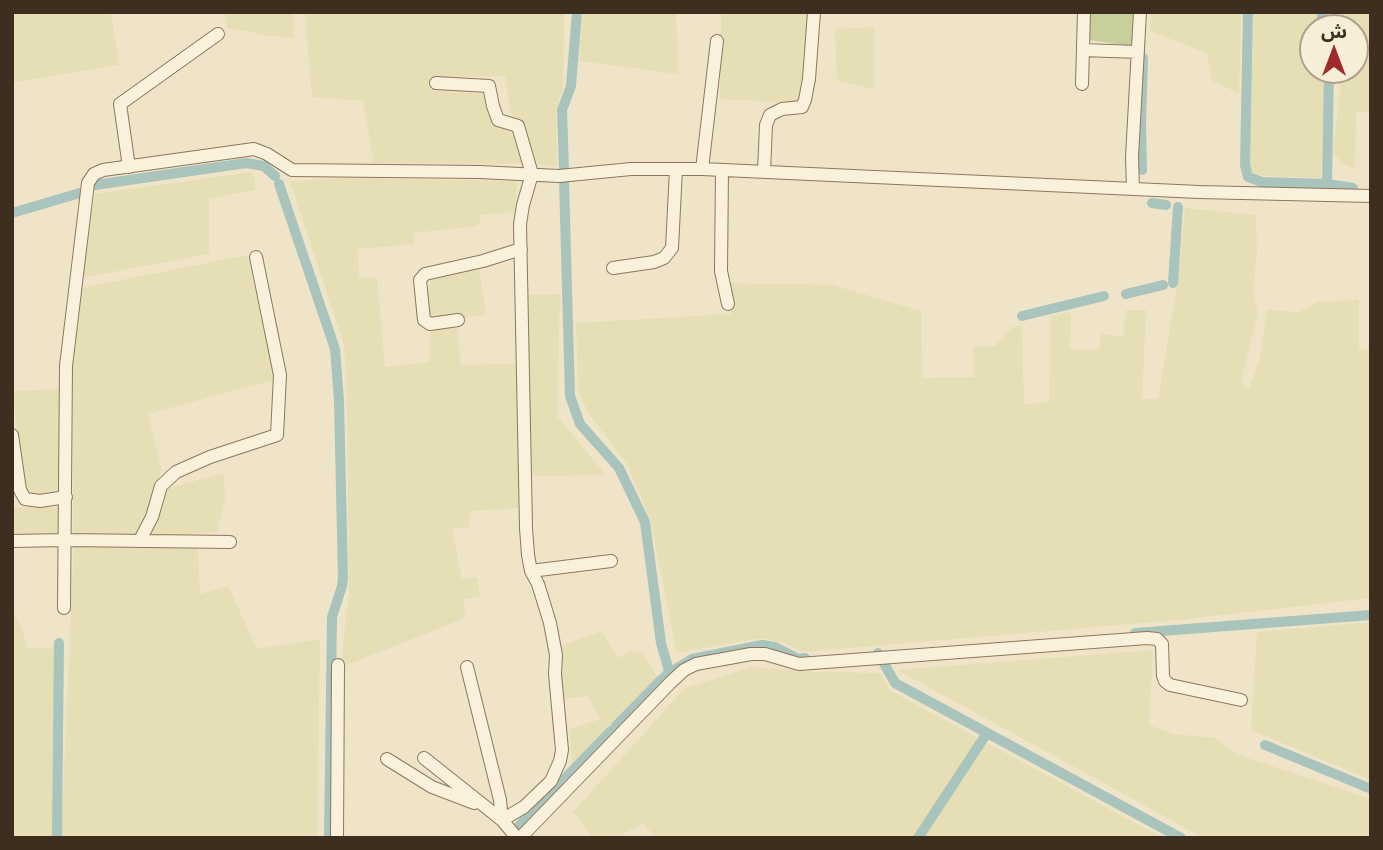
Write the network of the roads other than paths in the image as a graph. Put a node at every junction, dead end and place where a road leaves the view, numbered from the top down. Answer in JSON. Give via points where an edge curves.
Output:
{"nodes":[{"id":1,"x":814,"y":12,"type":"edge"},
{"id":2,"x":1084,"y":12,"type":"edge"},
{"id":3,"x":1140,"y":12,"type":"edge"},
{"id":4,"x":218,"y":34,"type":"dead end"},
{"id":5,"x":717,"y":41,"type":"dead end"},
{"id":6,"x":1083,"y":50,"type":"junction"},
{"id":7,"x":1138,"y":52,"type":"junction"},
{"id":8,"x":436,"y":83,"type":"dead end"},
{"id":9,"x":1082,"y":84,"type":"dead end"},
{"id":10,"x":129,"y":167,"type":"junction"},
{"id":11,"x":676,"y":169,"type":"junction"},
{"id":12,"x":702,"y":169,"type":"junction"},
{"id":13,"x":722,"y":170,"type":"junction"},
{"id":14,"x":764,"y":172,"type":"junction"},
{"id":15,"x":531,"y":174,"type":"junction"},
{"id":16,"x":1133,"y":189,"type":"junction"},
{"id":17,"x":1371,"y":196,"type":"edge"},
{"id":18,"x":521,"y":249,"type":"junction"},
{"id":19,"x":256,"y":257,"type":"dead end"},
{"id":20,"x":613,"y":268,"type":"dead end"},
{"id":21,"x":728,"y":304,"type":"dead end"},
{"id":22,"x":458,"y":320,"type":"dead end"},
{"id":23,"x":12,"y":435,"type":"edge"},
{"id":24,"x":66,"y":497,"type":"junction"},
{"id":25,"x":66,"y":540,"type":"junction"},
{"id":26,"x":140,"y":540,"type":"junction"},
{"id":27,"x":12,"y":541,"type":"edge"},
{"id":28,"x":230,"y":542,"type":"dead end"},
{"id":29,"x":611,"y":561,"type":"dead end"},
{"id":30,"x":531,"y":571,"type":"junction"},
{"id":31,"x":64,"y":608,"type":"dead end"},
{"id":32,"x":338,"y":666,"type":"dead end"},
{"id":33,"x":467,"y":667,"type":"dead end"},
{"id":34,"x":1241,"y":700,"type":"dead end"},
{"id":35,"x":387,"y":758,"type":"dead end"},
{"id":36,"x":424,"y":758,"type":"dead end"},
{"id":37,"x":485,"y":806,"type":"junction"},
{"id":38,"x":502,"y":820,"type":"junction"},
{"id":39,"x":337,"y":838,"type":"edge"},
{"id":40,"x":518,"y":838,"type":"edge"}],
"edges":[{"from":1,"to":14,"type":"street","via":[[805,100],[802,107],[782,108],[771,115],[766,125]]},
{"from":2,"to":6,"type":"street"},
{"from":3,"to":7,"type":"street"},
{"from":4,"to":10,"type":"street","via":[[120,104]]},
{"from":5,"to":12,"type":"street"},
{"from":6,"to":7,"type":"street"},
{"from":6,"to":9,"type":"street"},
{"from":7,"to":16,"type":"street"},
{"from":8,"to":15,"type":"street","via":[[489,86],[498,120],[518,126]]},
{"from":10,"to":15,"type":"street","via":[[254,149],[292,170]]},
{"from":10,"to":24,"type":"street","via":[[103,170],[88,183],[66,366]]},
{"from":11,"to":12,"type":"street"},
{"from":11,"to":15,"type":"street"},
{"from":11,"to":20,"type":"street","via":[[672,248],[654,262]]},
{"from":12,"to":13,"type":"street"},
{"from":13,"to":14,"type":"street"},
{"from":13,"to":21,"type":"street","via":[[721,271]]},
{"from":14,"to":16,"type":"street"},
{"from":15,"to":18,"type":"street","via":[[520,224]]},
{"from":16,"to":17,"type":"street"},
{"from":18,"to":22,"type":"street","via":[[425,274],[420,280],[424,320],[430,324]]},
{"from":18,"to":30,"type":"street","via":[[526,528]]},
{"from":19,"to":26,"type":"street","via":[[280,375],[277,435],[176,472],[161,486]]},
{"from":23,"to":24,"type":"street","via":[[25,499]]},
{"from":24,"to":25,"type":"street"},
{"from":25,"to":26,"type":"street"},
{"from":25,"to":27,"type":"street"},
{"from":25,"to":31,"type":"street"},
{"from":26,"to":28,"type":"street"},
{"from":29,"to":30,"type":"street"},
{"from":30,"to":38,"type":"street","via":[[556,655],[561,761],[551,781],[524,807]]},
{"from":32,"to":39,"type":"street"},
{"from":33,"to":38,"type":"street"},
{"from":34,"to":40,"type":"street","via":[[1170,685],[1163,676],[1162,643],[1147,638],[799,664],[751,654],[696,664],[671,682]]},
{"from":35,"to":37,"type":"street","via":[[432,788]]},
{"from":36,"to":37,"type":"street"},
{"from":37,"to":38,"type":"street"},
{"from":38,"to":40,"type":"street"}]}
